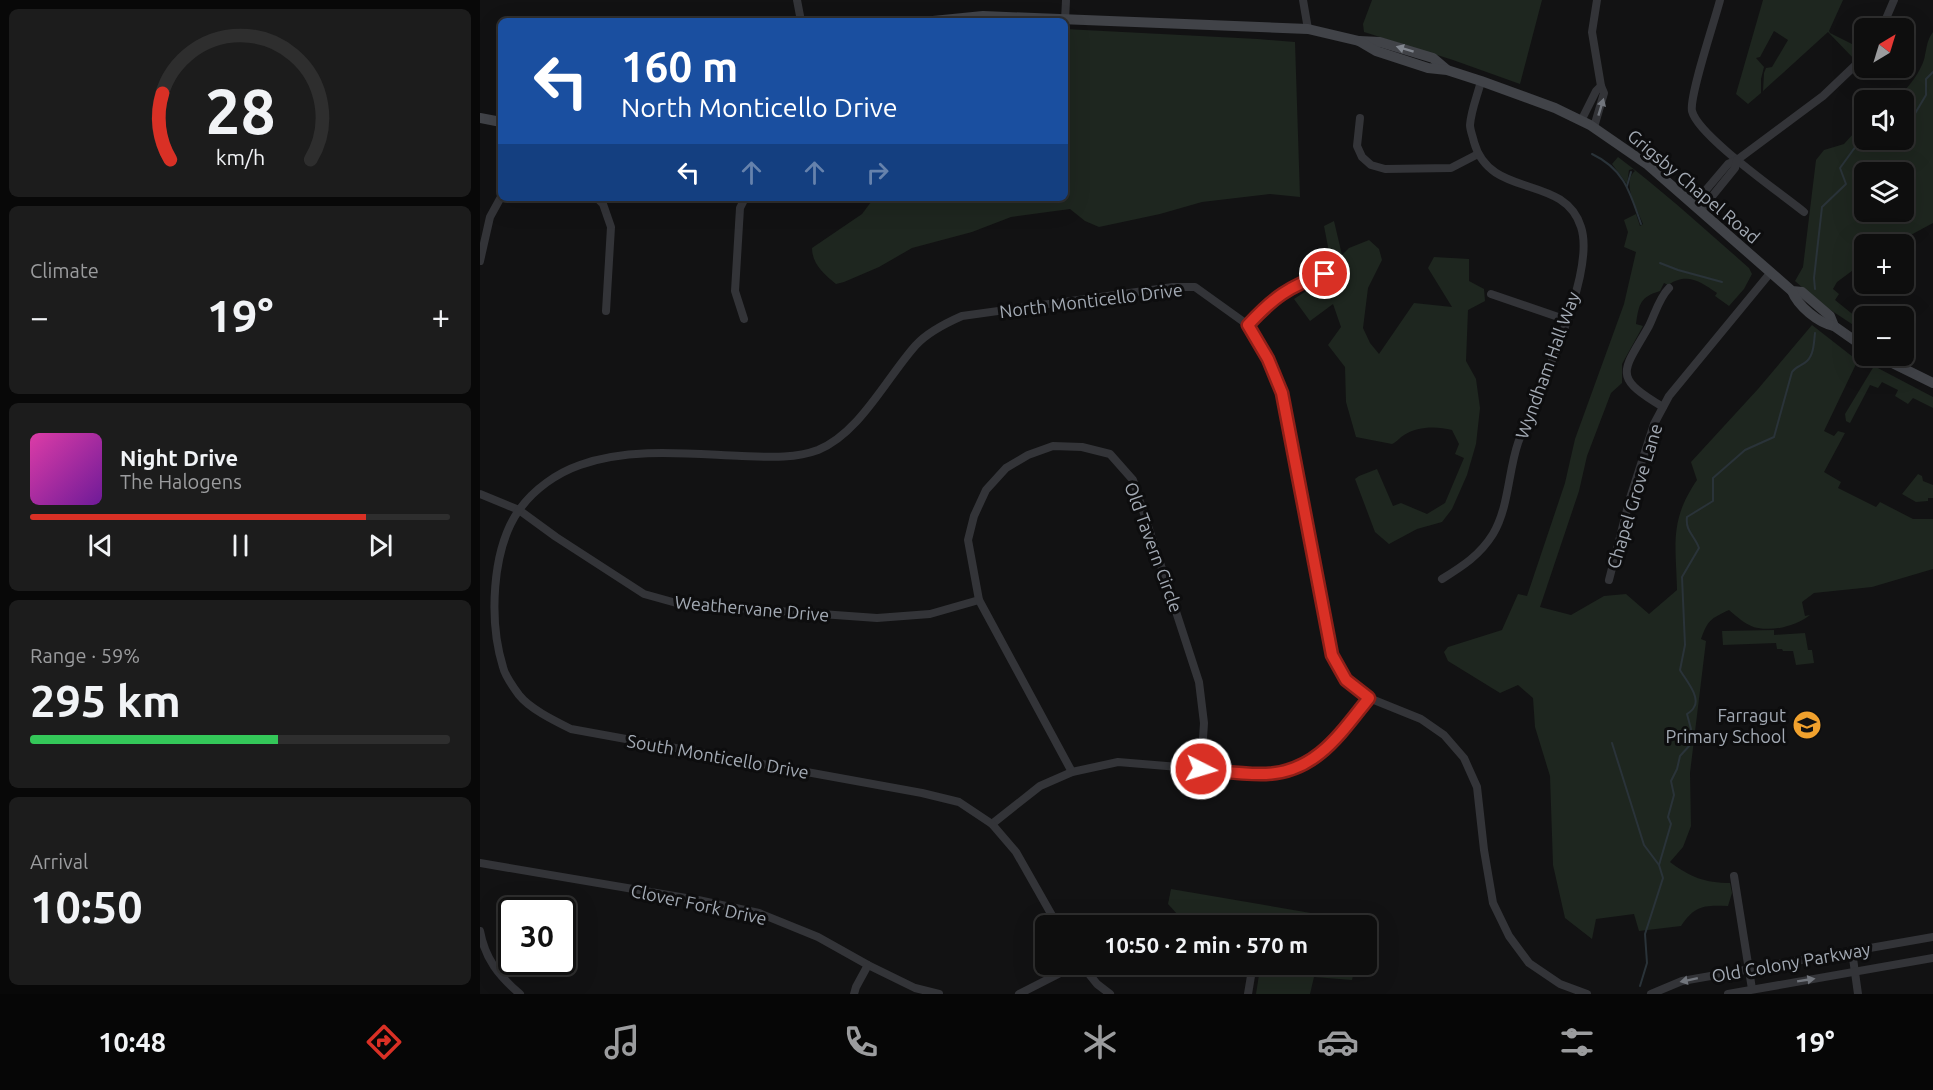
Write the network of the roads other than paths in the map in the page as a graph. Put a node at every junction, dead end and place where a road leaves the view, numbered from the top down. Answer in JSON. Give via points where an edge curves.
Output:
{"nodes":[{"id":1,"x":797,"y":0,"type":"edge"},
{"id":2,"x":1066,"y":0,"type":"edge"},
{"id":3,"x":1303,"y":0,"type":"edge"},
{"id":4,"x":1597,"y":0,"type":"edge"},
{"id":5,"x":1720,"y":0,"type":"edge"},
{"id":6,"x":1894,"y":0,"type":"edge"},
{"id":7,"x":800,"y":18,"type":"edge"},
{"id":8,"x":963,"y":18,"type":"edge"},
{"id":9,"x":1016,"y":18,"type":"edge"},
{"id":10,"x":1065,"y":18,"type":"edge"},
{"id":11,"x":1886,"y":18,"type":"edge"},
{"id":12,"x":1068,"y":21,"type":"edge"},
{"id":13,"x":1308,"y":29,"type":"junction"},
{"id":14,"x":1854,"y":67,"type":"edge"},
{"id":15,"x":1481,"y":81,"type":"junction"},
{"id":16,"x":1601,"y":86,"type":"junction"},
{"id":17,"x":480,"y":118,"type":"edge"},
{"id":18,"x":1360,"y":118,"type":"dead end"},
{"id":19,"x":498,"y":121,"type":"edge"},
{"id":20,"x":1581,"y":121,"type":"junction"},
{"id":21,"x":1594,"y":127,"type":"junction"},
{"id":22,"x":1478,"y":154,"type":"junction"},
{"id":23,"x":1737,"y":160,"type":"junction"},
{"id":24,"x":498,"y":201,"type":"edge"},
{"id":25,"x":600,"y":201,"type":"edge"},
{"id":26,"x":744,"y":201,"type":"edge"},
{"id":27,"x":1698,"y":207,"type":"junction"},
{"id":28,"x":1804,"y":212,"type":"dead end"},
{"id":29,"x":480,"y":261,"type":"edge"},
{"id":30,"x":1771,"y":272,"type":"junction"},
{"id":31,"x":1325,"y":274,"type":"dead end"},
{"id":32,"x":1669,"y":288,"type":"dead end"},
{"id":33,"x":1491,"y":294,"type":"dead end"},
{"id":34,"x":606,"y":311,"type":"dead end"},
{"id":35,"x":744,"y":319,"type":"dead end"},
{"id":36,"x":1567,"y":320,"type":"junction"},
{"id":37,"x":1248,"y":325,"type":"junction"},
{"id":38,"x":1854,"y":340,"type":"edge"},
{"id":39,"x":1898,"y":366,"type":"edge"},
{"id":40,"x":1933,"y":383,"type":"edge"},
{"id":41,"x":1663,"y":407,"type":"junction"},
{"id":42,"x":480,"y":494,"type":"edge"},
{"id":43,"x":519,"y":510,"type":"junction"},
{"id":44,"x":1442,"y":579,"type":"dead end"},
{"id":45,"x":1609,"y":580,"type":"dead end"},
{"id":46,"x":979,"y":600,"type":"junction"},
{"id":47,"x":1369,"y":698,"type":"junction"},
{"id":48,"x":1201,"y":769,"type":"junction"},
{"id":49,"x":1072,"y":772,"type":"junction"},
{"id":50,"x":992,"y":824,"type":"junction"},
{"id":51,"x":480,"y":863,"type":"edge"},
{"id":52,"x":1734,"y":876,"type":"dead end"},
{"id":53,"x":1052,"y":915,"type":"edge"},
{"id":54,"x":480,"y":931,"type":"edge"},
{"id":55,"x":1933,"y":937,"type":"edge"},
{"id":56,"x":1852,"y":951,"type":"junction"},
{"id":57,"x":1933,"y":958,"type":"edge"},
{"id":58,"x":868,"y":965,"type":"junction"},
{"id":59,"x":1749,"y":970,"type":"junction"},
{"id":60,"x":1855,"y":972,"type":"junction"},
{"id":61,"x":1057,"y":975,"type":"edge"},
{"id":62,"x":1089,"y":975,"type":"edge"},
{"id":63,"x":1251,"y":975,"type":"edge"},
{"id":64,"x":1752,"y":989,"type":"junction"},
{"id":65,"x":520,"y":994,"type":"edge"},
{"id":66,"x":854,"y":994,"type":"edge"},
{"id":67,"x":939,"y":994,"type":"edge"},
{"id":68,"x":1019,"y":994,"type":"edge"},
{"id":69,"x":1110,"y":994,"type":"edge"},
{"id":70,"x":1248,"y":994,"type":"edge"},
{"id":71,"x":1587,"y":994,"type":"edge"},
{"id":72,"x":1651,"y":994,"type":"edge"},
{"id":73,"x":1728,"y":994,"type":"edge"},
{"id":74,"x":1858,"y":994,"type":"edge"}],
"edges":[{"from":1,"to":7,"type":"street"},
{"from":2,"to":10,"type":"street"},
{"from":3,"to":13,"type":"street"},
{"from":4,"to":16,"type":"street","via":[[1592,32]]},
{"from":5,"to":23,"type":"street","via":[[1692,110],[1698,123]]},
{"from":6,"to":11,"type":"street"},
{"from":8,"to":9,"type":"street","name":"Grigsby Chapel Road"},
{"from":12,"to":13,"type":"street","name":"Grigsby Chapel Road"},
{"from":13,"to":15,"type":"street","name":"Grigsby Chapel Road","via":[[1359,41],[1376,51]]},
{"from":14,"to":23,"type":"street","via":[[1823,96]]},
{"from":15,"to":20,"type":"street","name":"Grigsby Chapel Road"},
{"from":15,"to":22,"type":"street","name":"Wyndham Hall Way","via":[[1470,126]]},
{"from":16,"to":20,"type":"street"},
{"from":21,"to":16,"type":"street","one_way":true,"via":[[1604,93]]},
{"from":17,"to":19,"type":"street"},
{"from":18,"to":22,"type":"street","via":[[1357,146],[1362,157],[1385,170],[1451,168]]},
{"from":20,"to":21,"type":"street","name":"Grigsby Chapel Road"},
{"from":21,"to":27,"type":"street","name":"Grigsby Chapel Road"},
{"from":22,"to":36,"type":"street","name":"Wyndham Hall Way","via":[[1499,176],[1559,197],[1573,210],[1582,228],[1583,263]]},
{"from":23,"to":27,"type":"street","via":[[1735,168]]},
{"from":23,"to":28,"type":"street"},
{"from":24,"to":29,"type":"street","via":[[490,217]]},
{"from":25,"to":34,"type":"street","via":[[611,227]]},
{"from":26,"to":35,"type":"street","via":[[735,291]]},
{"from":27,"to":30,"type":"street","name":"Grigsby Chapel Road"},
{"from":30,"to":38,"type":"street","name":"Grigsby Chapel Road","via":[[1792,291],[1802,292],[1830,316],[1834,326]]},
{"from":30,"to":41,"type":"street","name":"Chapel Grove Lane"},
{"from":31,"to":37,"type":"street","via":[[1298,283],[1270,302]]},
{"from":32,"to":41,"type":"street","via":[[1626,371],[1634,388]]},
{"from":33,"to":36,"type":"street"},
{"from":36,"to":44,"type":"street","name":"Wyndham Hall Way","via":[[1517,445],[1494,532],[1482,551]]},
{"from":37,"to":43,"type":"street","name":"North Monticello Drive","via":[[1194,288],[1173,287],[962,316],[917,344],[850,428],[820,449],[793,457],[653,453],[601,460],[562,473],[537,489]]},
{"from":37,"to":47,"type":"street","name":"North Monticello Drive","via":[[1282,393],[1332,655],[1346,680]]},
{"from":39,"to":40,"type":"street"},
{"from":41,"to":45,"type":"street","name":"Chapel Grove Lane","via":[[1630,498]]},
{"from":42,"to":43,"type":"street","name":"Weathervane Drive"},
{"from":43,"to":46,"type":"street","name":"Weathervane Drive","via":[[644,594],[680,604],[877,618],[930,614]]},
{"from":43,"to":50,"type":"street","name":"South Monticello Drive","via":[[505,537],[495,583],[497,639],[503,670],[520,696],[549,718],[571,729],[922,793],[959,802]]},
{"from":46,"to":48,"type":"street","name":"Old Tavern Circle","via":[[968,540],[986,490],[1006,468],[1053,446],[1082,447],[1110,454],[1133,480],[1199,682],[1204,723]]},
{"from":46,"to":49,"type":"street","name":"Old Tavern Circle"},
{"from":47,"to":48,"type":"street","via":[[1329,746],[1291,771],[1264,774]]},
{"from":47,"to":71,"type":"street","name":"North Monticello Drive","via":[[1421,719],[1444,735],[1464,758],[1477,787],[1493,903],[1509,936],[1529,963],[1560,984]]},
{"from":48,"to":49,"type":"street","via":[[1118,762]]},
{"from":49,"to":50,"type":"street","via":[[1040,786]]},
{"from":50,"to":53,"type":"street","name":"South Monticello Drive","via":[[1016,852]]},
{"from":51,"to":58,"type":"street","name":"Clover Fork Drive","via":[[759,913],[819,937]]},
{"from":52,"to":59,"type":"street"},
{"from":54,"to":65,"type":"street","via":[[501,978]]},
{"from":55,"to":56,"type":"street","name":"Old Colony Parkway"},
{"from":56,"to":59,"type":"street","name":"Old Colony Parkway"},
{"from":56,"to":60,"type":"street"},
{"from":57,"to":60,"type":"street","name":"Old Colony Parkway"},
{"from":58,"to":66,"type":"street"},
{"from":58,"to":67,"type":"street","name":"Clover Fork Drive","via":[[915,988]]},
{"from":59,"to":64,"type":"street"},
{"from":59,"to":72,"type":"street","name":"Old Colony Parkway","one_way":true,"via":[[1683,981]]},
{"from":64,"to":60,"type":"street","name":"Old Colony Parkway","one_way":true},
{"from":60,"to":74,"type":"street"},
{"from":61,"to":68,"type":"street"},
{"from":62,"to":69,"type":"street"},
{"from":63,"to":70,"type":"street"},
{"from":64,"to":73,"type":"street","name":"Old Colony Parkway"}]}
